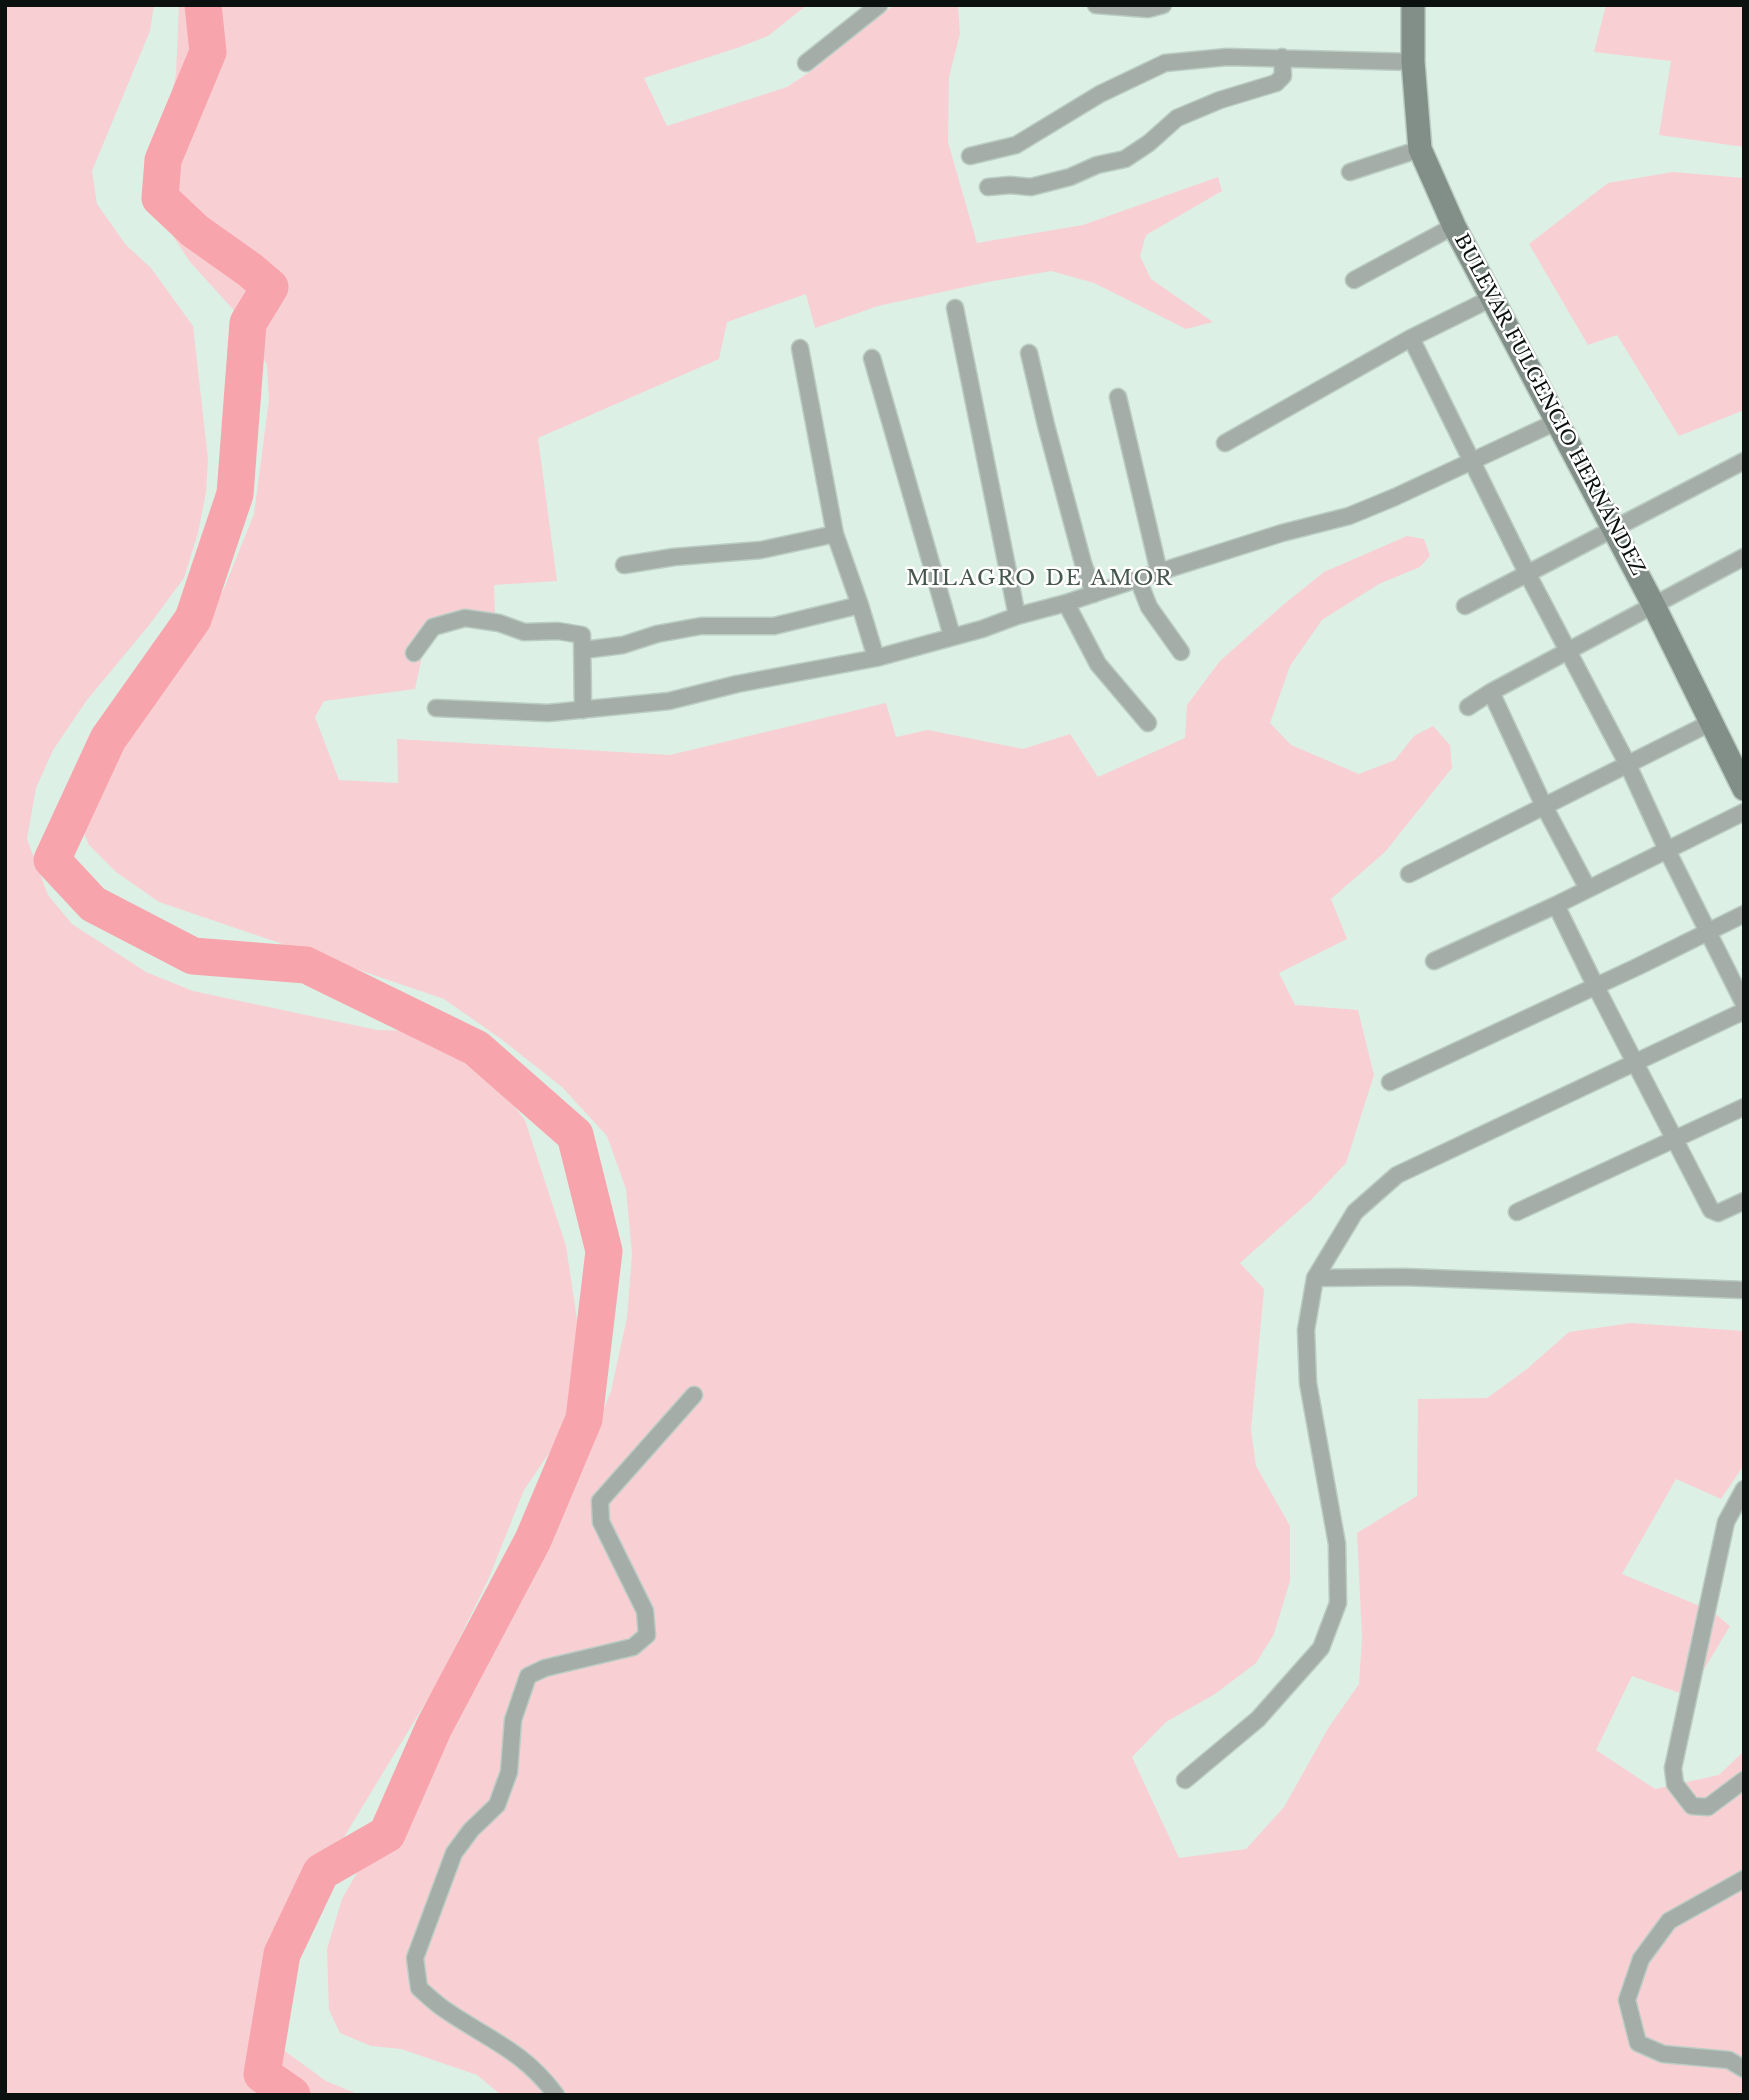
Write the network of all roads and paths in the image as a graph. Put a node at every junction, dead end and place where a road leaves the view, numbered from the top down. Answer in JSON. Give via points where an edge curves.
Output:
{"nodes":[{"id":1,"x":879,"y":5,"type":"edge"},
{"id":2,"x":1096,"y":5,"type":"edge"},
{"id":3,"x":1163,"y":5,"type":"edge"},
{"id":4,"x":1413,"y":5,"type":"edge"},
{"id":5,"x":1282,"y":57,"type":"junction"},
{"id":6,"x":1413,"y":62,"type":"junction"},
{"id":7,"x":806,"y":63,"type":"dead end"},
{"id":8,"x":1420,"y":149,"type":"junction"},
{"id":9,"x":970,"y":156,"type":"dead end"},
{"id":10,"x":1350,"y":172,"type":"dead end"},
{"id":11,"x":988,"y":187,"type":"dead end"},
{"id":12,"x":1454,"y":226,"type":"junction"},
{"id":13,"x":1354,"y":280,"type":"dead end"},
{"id":14,"x":1492,"y":298,"type":"junction"},
{"id":15,"x":955,"y":308,"type":"dead end"},
{"id":16,"x":1411,"y":338,"type":"junction"},
{"id":17,"x":800,"y":348,"type":"dead end"},
{"id":18,"x":1029,"y":353,"type":"dead end"},
{"id":19,"x":872,"y":358,"type":"dead end"},
{"id":20,"x":1118,"y":397,"type":"dead end"},
{"id":21,"x":1558,"y":421,"type":"junction"},
{"id":22,"x":1225,"y":443,"type":"dead end"},
{"id":23,"x":1744,"y":461,"type":"edge"},
{"id":24,"x":1471,"y":462,"type":"junction"},
{"id":25,"x":1614,"y":528,"type":"junction"},
{"id":26,"x":835,"y":534,"type":"junction"},
{"id":27,"x":1744,"y":557,"type":"edge"},
{"id":28,"x":624,"y":565,"type":"dead end"},
{"id":29,"x":1159,"y":572,"type":"junction"},
{"id":30,"x":1527,"y":573,"type":"junction"},
{"id":31,"x":1138,"y":579,"type":"junction"},
{"id":32,"x":1094,"y":594,"type":"junction"},
{"id":33,"x":1066,"y":603,"type":"junction"},
{"id":34,"x":1653,"y":604,"type":"junction"},
{"id":35,"x":860,"y":605,"type":"junction"},
{"id":36,"x":1465,"y":606,"type":"dead end"},
{"id":37,"x":1017,"y":616,"type":"junction"},
{"id":38,"x":953,"y":636,"type":"junction"},
{"id":39,"x":584,"y":650,"type":"junction"},
{"id":40,"x":1567,"y":650,"type":"junction"},
{"id":41,"x":1181,"y":652,"type":"dead end"},
{"id":42,"x":414,"y":653,"type":"dead end"},
{"id":43,"x":876,"y":659,"type":"junction"},
{"id":44,"x":1491,"y":692,"type":"junction"},
{"id":45,"x":1468,"y":707,"type":"dead end"},
{"id":46,"x":436,"y":708,"type":"dead end"},
{"id":47,"x":583,"y":710,"type":"junction"},
{"id":48,"x":1148,"y":723,"type":"dead end"},
{"id":49,"x":1710,"y":723,"type":"junction"},
{"id":50,"x":1628,"y":765,"type":"junction"},
{"id":51,"x":1744,"y":789,"type":"edge"},
{"id":52,"x":1544,"y":806,"type":"junction"},
{"id":53,"x":1744,"y":812,"type":"edge"},
{"id":54,"x":1667,"y":850,"type":"junction"},
{"id":55,"x":1409,"y":874,"type":"dead end"},
{"id":56,"x":1588,"y":889,"type":"junction"},
{"id":57,"x":1556,"y":905,"type":"junction"},
{"id":58,"x":1744,"y":914,"type":"edge"},
{"id":59,"x":1707,"y":932,"type":"junction"},
{"id":60,"x":1434,"y":961,"type":"dead end"},
{"id":61,"x":1595,"y":985,"type":"junction"},
{"id":62,"x":1744,"y":1004,"type":"edge"},
{"id":63,"x":1744,"y":1011,"type":"edge"},
{"id":64,"x":1635,"y":1062,"type":"junction"},
{"id":65,"x":1390,"y":1082,"type":"dead end"},
{"id":66,"x":1744,"y":1107,"type":"edge"},
{"id":67,"x":1674,"y":1139,"type":"junction"},
{"id":68,"x":1744,"y":1201,"type":"edge"},
{"id":69,"x":1517,"y":1212,"type":"dead end"},
{"id":70,"x":1315,"y":1278,"type":"junction"},
{"id":71,"x":1744,"y":1290,"type":"edge"},
{"id":72,"x":694,"y":1395,"type":"dead end"},
{"id":73,"x":1744,"y":1489,"type":"edge"},
{"id":74,"x":1185,"y":1780,"type":"dead end"},
{"id":75,"x":1744,"y":1780,"type":"edge"},
{"id":76,"x":1744,"y":1879,"type":"edge"},
{"id":77,"x":1744,"y":2069,"type":"edge"},
{"id":78,"x":556,"y":2095,"type":"edge"}],
"edges":[{"from":1,"to":7,"type":"street"},
{"from":2,"to":3,"type":"street","via":[[1148,9]]},
{"from":4,"to":6,"type":"street","name":"BULEVAR FULGENCIO HERNÁNDEZ"},
{"from":5,"to":6,"type":"street"},
{"from":5,"to":9,"type":"street","via":[[1165,64],[1100,94],[1016,145]]},
{"from":5,"to":11,"type":"street","via":[[1283,76],[1276,83],[1177,118],[1125,159],[1031,187]]},
{"from":6,"to":8,"type":"street","name":"BULEVAR FULGENCIO HERNÁNDEZ"},
{"from":8,"to":10,"type":"street"},
{"from":8,"to":12,"type":"street","name":"BULEVAR FULGENCIO HERNÁNDEZ"},
{"from":12,"to":13,"type":"street"},
{"from":12,"to":14,"type":"street","name":"BULEVAR FULGENCIO HERNÁNDEZ"},
{"from":14,"to":16,"type":"street"},
{"from":14,"to":21,"type":"street","name":"BULEVAR FULGENCIO HERNÁNDEZ"},
{"from":15,"to":37,"type":"street"},
{"from":16,"to":22,"type":"street"},
{"from":16,"to":24,"type":"street"},
{"from":17,"to":26,"type":"street"},
{"from":18,"to":32,"type":"street"},
{"from":19,"to":38,"type":"street"},
{"from":20,"to":29,"type":"street"},
{"from":21,"to":24,"type":"street"},
{"from":21,"to":25,"type":"street","name":"BULEVAR FULGENCIO HERNÁNDEZ"},
{"from":23,"to":25,"type":"street"},
{"from":24,"to":29,"type":"street","via":[[1349,516]]},
{"from":24,"to":30,"type":"street"},
{"from":25,"to":30,"type":"street"},
{"from":25,"to":34,"type":"street","name":"BULEVAR FULGENCIO HERNÁNDEZ"},
{"from":26,"to":28,"type":"street","via":[[761,550]]},
{"from":26,"to":35,"type":"street"},
{"from":27,"to":34,"type":"street"},
{"from":29,"to":31,"type":"street"},
{"from":30,"to":36,"type":"street"},
{"from":30,"to":40,"type":"street"},
{"from":31,"to":32,"type":"street"},
{"from":31,"to":41,"type":"street","via":[[1149,607]]},
{"from":32,"to":33,"type":"street"},
{"from":33,"to":37,"type":"street"},
{"from":33,"to":48,"type":"street","via":[[1098,664]]},
{"from":34,"to":40,"type":"street"},
{"from":34,"to":49,"type":"street","name":"BULEVAR FULGENCIO HERNÁNDEZ"},
{"from":35,"to":39,"type":"street","via":[[774,626],[701,626]]},
{"from":35,"to":43,"type":"street"},
{"from":37,"to":38,"type":"street"},
{"from":38,"to":43,"type":"street"},
{"from":39,"to":42,"type":"street","via":[[582,635],[524,632],[465,618],[433,627]]},
{"from":39,"to":47,"type":"street"},
{"from":40,"to":44,"type":"street"},
{"from":40,"to":50,"type":"street"},
{"from":43,"to":47,"type":"street","via":[[669,701]]},
{"from":44,"to":45,"type":"street"},
{"from":44,"to":52,"type":"street"},
{"from":46,"to":47,"type":"street"},
{"from":49,"to":50,"type":"street"},
{"from":49,"to":51,"type":"street","name":"BULEVAR FULGENCIO HERNÁNDEZ"},
{"from":50,"to":52,"type":"street"},
{"from":50,"to":54,"type":"street"},
{"from":52,"to":55,"type":"street"},
{"from":52,"to":56,"type":"street"},
{"from":53,"to":54,"type":"street"},
{"from":54,"to":56,"type":"street"},
{"from":54,"to":59,"type":"street"},
{"from":56,"to":57,"type":"street"},
{"from":57,"to":60,"type":"street"},
{"from":57,"to":61,"type":"street"},
{"from":58,"to":59,"type":"street"},
{"from":59,"to":61,"type":"street"},
{"from":59,"to":62,"type":"street"},
{"from":61,"to":64,"type":"street"},
{"from":61,"to":65,"type":"street"},
{"from":63,"to":64,"type":"street"},
{"from":64,"to":67,"type":"street"},
{"from":64,"to":70,"type":"street","via":[[1397,1175],[1355,1212]]},
{"from":66,"to":67,"type":"street"},
{"from":67,"to":68,"type":"street","via":[[1711,1210],[1718,1213]]},
{"from":67,"to":69,"type":"street"},
{"from":70,"to":71,"type":"street"},
{"from":70,"to":74,"type":"street","via":[[1306,1330],[1308,1383],[1337,1544],[1338,1603],[1321,1647],[1258,1719]]},
{"from":72,"to":78,"type":"street","via":[[600,1501],[601,1522],[645,1611],[647,1635],[633,1647],[528,1676],[513,1720],[509,1772],[497,1805],[454,1853],[415,1958],[419,1989],[520,2056]]},
{"from":73,"to":75,"type":"street","via":[[1726,1522],[1673,1768],[1675,1784],[1692,1806],[1709,1807]]},
{"from":76,"to":77,"type":"street","via":[[1669,1921],[1641,1959],[1627,2000],[1637,2043],[1663,2054],[1729,2060]]}]}
